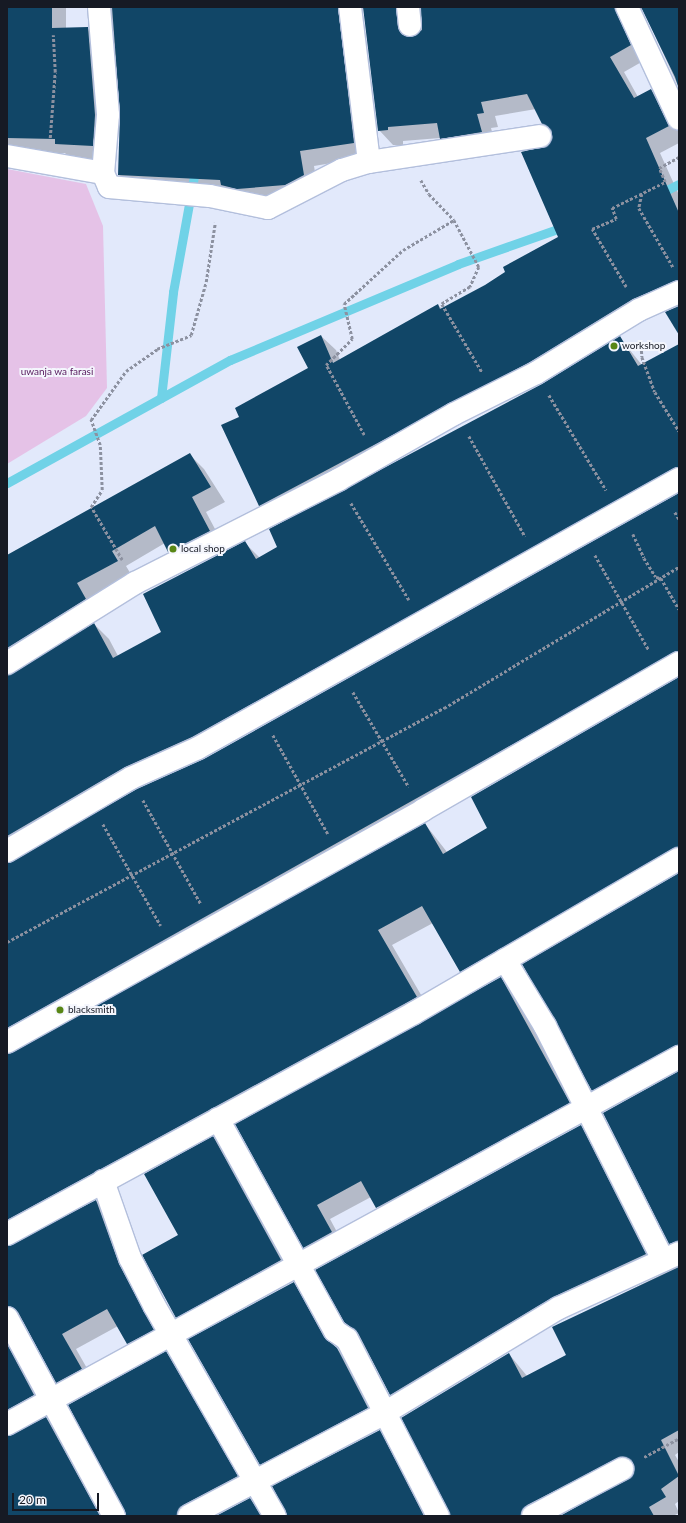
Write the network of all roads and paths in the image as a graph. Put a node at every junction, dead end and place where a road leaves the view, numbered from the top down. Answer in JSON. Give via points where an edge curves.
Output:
{"nodes":[{"id":1,"x":99,"y":7,"type":"edge"},
{"id":2,"x":350,"y":7,"type":"edge"},
{"id":3,"x":627,"y":7,"type":"edge"},
{"id":4,"x":53,"y":35,"type":"dead end"},
{"id":5,"x":679,"y":119,"type":"edge"},
{"id":6,"x":540,"y":136,"type":"dead end"},
{"id":7,"x":7,"y":156,"type":"edge"},
{"id":8,"x":408,"y":157,"type":"junction"},
{"id":9,"x":679,"y":157,"type":"edge"},
{"id":10,"x":47,"y":162,"type":"junction"},
{"id":11,"x":369,"y":162,"type":"junction"},
{"id":12,"x":103,"y":173,"type":"junction"},
{"id":13,"x":643,"y":193,"type":"junction"},
{"id":14,"x":210,"y":196,"type":"junction"},
{"id":15,"x":454,"y":220,"type":"junction"},
{"id":16,"x":674,"y":270,"type":"dead end"},
{"id":17,"x":679,"y":292,"type":"edge"},
{"id":18,"x":639,"y":310,"type":"junction"},
{"id":19,"x":536,"y":374,"type":"junction"},
{"id":20,"x":496,"y":395,"type":"junction"},
{"id":21,"x":454,"y":414,"type":"junction"},
{"id":22,"x":679,"y":431,"type":"edge"},
{"id":23,"x":378,"y":458,"type":"junction"},
{"id":24,"x":679,"y":479,"type":"edge"},
{"id":25,"x":338,"y":480,"type":"junction"},
{"id":26,"x":620,"y":512,"type":"junction"},
{"id":27,"x":581,"y":532,"type":"junction"},
{"id":28,"x":540,"y":557,"type":"junction"},
{"id":29,"x":679,"y":567,"type":"edge"},
{"id":30,"x":661,"y":578,"type":"junction"},
{"id":31,"x":135,"y":583,"type":"junction"},
{"id":32,"x":623,"y":602,"type":"junction"},
{"id":33,"x":679,"y":609,"type":"edge"},
{"id":34,"x":422,"y":623,"type":"junction"},
{"id":35,"x":7,"y":663,"type":"edge"},
{"id":36,"x":670,"y":668,"type":"edge"},
{"id":37,"x":340,"y":669,"type":"junction"},
{"id":38,"x":260,"y":712,"type":"junction"},
{"id":39,"x":382,"y":740,"type":"junction"},
{"id":40,"x":131,"y":778,"type":"junction"},
{"id":41,"x":301,"y":784,"type":"junction"},
{"id":42,"x":91,"y":802,"type":"junction"},
{"id":43,"x":423,"y":810,"type":"junction"},
{"id":44,"x":7,"y":851,"type":"edge"},
{"id":45,"x":172,"y":856,"type":"junction"},
{"id":46,"x":340,"y":856,"type":"junction"},
{"id":47,"x":679,"y":859,"type":"edge"},
{"id":48,"x":133,"y":877,"type":"junction"},
{"id":49,"x":216,"y":927,"type":"junction"},
{"id":50,"x":7,"y":942,"type":"edge"},
{"id":51,"x":174,"y":950,"type":"junction"},
{"id":52,"x":505,"y":960,"type":"junction"},
{"id":53,"x":7,"y":1042,"type":"edge"},
{"id":54,"x":679,"y":1056,"type":"edge"},
{"id":55,"x":587,"y":1108,"type":"junction"},
{"id":56,"x":218,"y":1118,"type":"junction"},
{"id":57,"x":103,"y":1181,"type":"junction"},
{"id":58,"x":7,"y":1234,"type":"edge"},
{"id":59,"x":671,"y":1257,"type":"edge"},
{"id":60,"x":302,"y":1266,"type":"junction"},
{"id":61,"x":7,"y":1318,"type":"edge"},
{"id":62,"x":170,"y":1333,"type":"junction"},
{"id":63,"x":52,"y":1399,"type":"junction"},
{"id":64,"x":383,"y":1414,"type":"junction"},
{"id":65,"x":7,"y":1424,"type":"edge"},
{"id":66,"x":679,"y":1438,"type":"edge"},
{"id":67,"x":622,"y":1469,"type":"joint"},
{"id":68,"x":256,"y":1481,"type":"junction"},
{"id":69,"x":114,"y":1516,"type":"edge"},
{"id":70,"x":190,"y":1516,"type":"edge"},
{"id":71,"x":275,"y":1516,"type":"edge"},
{"id":72,"x":438,"y":1516,"type":"edge"},
{"id":73,"x":533,"y":1516,"type":"edge"}],
"edges":[{"from":1,"to":12,"type":"street","via":[[108,115]]},
{"from":2,"to":11,"type":"street"},
{"from":3,"to":5,"type":"street"},
{"from":4,"to":10,"type":"path","via":[[55,72]]},
{"from":6,"to":8,"type":"street","via":[[475,143]]},
{"from":7,"to":10,"type":"street"},
{"from":8,"to":11,"type":"street"},
{"from":8,"to":15,"type":"path","via":[[429,194]]},
{"from":9,"to":13,"type":"path","via":[[659,168],[665,182]]},
{"from":10,"to":12,"type":"street"},
{"from":11,"to":14,"type":"street","via":[[342,170],[268,208]]},
{"from":12,"to":14,"type":"street","via":[[109,187]]},
{"from":13,"to":16,"type":"path","via":[[638,204]]},
{"from":13,"to":18,"type":"path","via":[[612,208],[616,219],[592,229]]},
{"from":14,"to":31,"type":"path","via":[[215,222],[206,282],[191,335],[157,349],[126,371],[91,420],[100,445],[102,490],[91,507]]},
{"from":15,"to":20,"type":"path","via":[[473,250],[479,267],[470,287],[442,304]]},
{"from":15,"to":23,"type":"path","via":[[403,250],[344,304],[352,339],[326,365]]},
{"from":17,"to":18,"type":"street"},
{"from":18,"to":19,"type":"street"},
{"from":18,"to":22,"type":"path","via":[[642,358],[655,392]]},
{"from":19,"to":20,"type":"street"},
{"from":19,"to":26,"type":"path"},
{"from":20,"to":21,"type":"street"},
{"from":21,"to":23,"type":"street"},
{"from":21,"to":28,"type":"path","via":[[489,467],[526,540]]},
{"from":23,"to":25,"type":"street"},
{"from":24,"to":26,"type":"street"},
{"from":25,"to":31,"type":"street"},
{"from":25,"to":34,"type":"path"},
{"from":26,"to":27,"type":"street"},
{"from":26,"to":30,"type":"path","via":[[644,558],[656,577]]},
{"from":27,"to":28,"type":"street"},
{"from":27,"to":32,"type":"path"},
{"from":28,"to":34,"type":"street"},
{"from":29,"to":30,"type":"path"},
{"from":30,"to":32,"type":"path"},
{"from":30,"to":33,"type":"path"},
{"from":31,"to":35,"type":"street"},
{"from":32,"to":36,"type":"path"},
{"from":32,"to":39,"type":"path"},
{"from":34,"to":37,"type":"street"},
{"from":36,"to":43,"type":"street"},
{"from":37,"to":38,"type":"street"},
{"from":37,"to":39,"type":"path"},
{"from":38,"to":40,"type":"street","via":[[198,748]]},
{"from":38,"to":41,"type":"path"},
{"from":39,"to":41,"type":"path"},
{"from":39,"to":43,"type":"path"},
{"from":40,"to":42,"type":"street"},
{"from":40,"to":45,"type":"path"},
{"from":41,"to":45,"type":"path"},
{"from":41,"to":46,"type":"path"},
{"from":42,"to":44,"type":"street"},
{"from":42,"to":48,"type":"path"},
{"from":43,"to":46,"type":"street"},
{"from":45,"to":48,"type":"path"},
{"from":45,"to":49,"type":"path"},
{"from":46,"to":49,"type":"street"},
{"from":47,"to":52,"type":"street"},
{"from":48,"to":50,"type":"path"},
{"from":48,"to":51,"type":"path"},
{"from":49,"to":51,"type":"street"},
{"from":51,"to":53,"type":"street"},
{"from":52,"to":55,"type":"street","via":[[545,1026]]},
{"from":52,"to":56,"type":"street","via":[[414,1013]]},
{"from":54,"to":55,"type":"street"},
{"from":55,"to":59,"type":"street"},
{"from":55,"to":60,"type":"street"},
{"from":56,"to":57,"type":"street"},
{"from":56,"to":60,"type":"street"},
{"from":57,"to":58,"type":"street"},
{"from":57,"to":62,"type":"street","via":[[130,1258]]},
{"from":59,"to":64,"type":"street","via":[[559,1308]]},
{"from":60,"to":62,"type":"street"},
{"from":60,"to":64,"type":"street","via":[[336,1331],[347,1339]]},
{"from":61,"to":63,"type":"street"},
{"from":62,"to":63,"type":"street"},
{"from":62,"to":68,"type":"street"},
{"from":63,"to":65,"type":"street"},
{"from":63,"to":69,"type":"street"},
{"from":64,"to":68,"type":"street"},
{"from":64,"to":72,"type":"street"},
{"from":66,"to":67,"type":"path"},
{"from":67,"to":73,"type":"street"},
{"from":68,"to":70,"type":"street"},
{"from":68,"to":71,"type":"street"}]}
